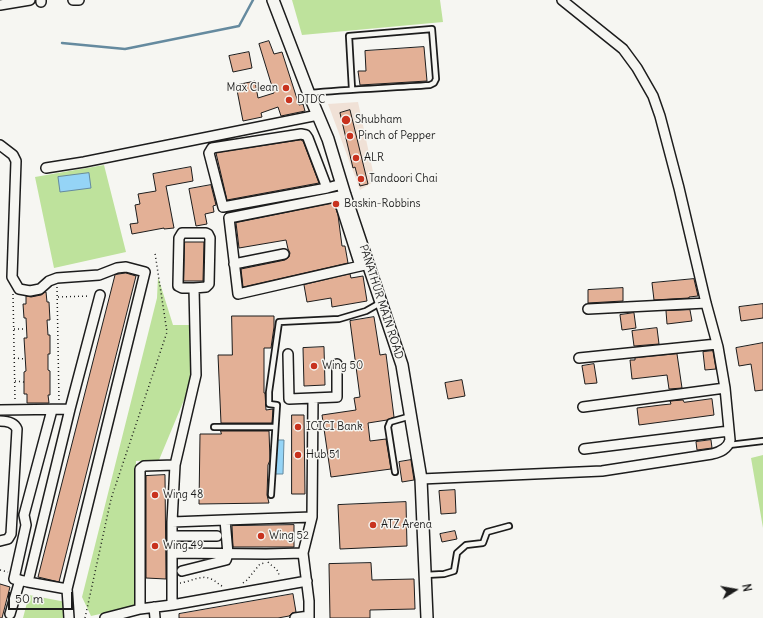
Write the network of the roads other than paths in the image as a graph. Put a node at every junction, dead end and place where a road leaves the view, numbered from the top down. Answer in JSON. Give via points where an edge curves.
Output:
{"nodes":[{"id":1,"x":30,"y":0,"type":"edge"},
{"id":2,"x":73,"y":0,"type":"edge"},
{"id":3,"x":79,"y":0,"type":"edge"},
{"id":4,"x":273,"y":0,"type":"edge"},
{"id":5,"x":562,"y":0,"type":"edge"},
{"id":6,"x":0,"y":5,"type":"edge"},
{"id":7,"x":352,"y":89,"type":"junction"},
{"id":8,"x":309,"y":94,"type":"junction"},
{"id":9,"x":318,"y":115,"type":"junction"},
{"id":10,"x":0,"y":145,"type":"edge"},
{"id":11,"x":46,"y":168,"type":"dead end"},
{"id":12,"x":327,"y":188,"type":"junction"},
{"id":13,"x":342,"y":192,"type":"junction"},
{"id":14,"x":284,"y":254,"type":"dead end"},
{"id":15,"x":234,"y":264,"type":"junction"},
{"id":16,"x":365,"y":265,"type":"junction"},
{"id":17,"x":194,"y":288,"type":"junction"},
{"id":18,"x":100,"y":295,"type":"road end"},
{"id":19,"x":382,"y":303,"type":"junction"},
{"id":20,"x":706,"y":303,"type":"junction"},
{"id":21,"x":588,"y":309,"type":"dead end"},
{"id":22,"x":717,"y":344,"type":"junction"},
{"id":23,"x":288,"y":354,"type":"dead end"},
{"id":24,"x":579,"y":358,"type":"dead end"},
{"id":25,"x":337,"y":364,"type":"dead end"},
{"id":26,"x":725,"y":388,"type":"junction"},
{"id":27,"x":313,"y":398,"type":"junction"},
{"id":28,"x":583,"y":407,"type":"dead end"},
{"id":29,"x":70,"y":409,"type":"junction"},
{"id":30,"x":0,"y":410,"type":"edge"},
{"id":31,"x":55,"y":410,"type":"junction"},
{"id":32,"x":410,"y":416,"type":"junction"},
{"id":33,"x":0,"y":421,"type":"edge"},
{"id":34,"x":214,"y":427,"type":"dead end"},
{"id":35,"x":274,"y":427,"type":"junction"},
{"id":36,"x":729,"y":430,"type":"junction"},
{"id":37,"x":763,"y":441,"type":"edge"},
{"id":38,"x":729,"y":445,"type":"junction"},
{"id":39,"x":584,"y":448,"type":"dead end"},
{"id":40,"x":175,"y":465,"type":"junction"},
{"id":41,"x":395,"y":472,"type":"dead end"},
{"id":42,"x":421,"y":479,"type":"junction"},
{"id":43,"x":271,"y":495,"type":"dead end"},
{"id":44,"x":312,"y":516,"type":"junction"},
{"id":45,"x":225,"y":520,"type":"junction"},
{"id":46,"x":172,"y":522,"type":"junction"},
{"id":47,"x":509,"y":526,"type":"dead end"},
{"id":48,"x":172,"y":536,"type":"junction"},
{"id":49,"x":217,"y":536,"type":"dead end"},
{"id":50,"x":0,"y":540,"type":"edge"},
{"id":51,"x":172,"y":553,"type":"junction"},
{"id":52,"x":303,"y":553,"type":"junction"},
{"id":53,"x":228,"y":554,"type":"junction"},
{"id":54,"x":182,"y":571,"type":"dead end"},
{"id":55,"x":426,"y":575,"type":"junction"},
{"id":56,"x":24,"y":581,"type":"junction"},
{"id":57,"x":307,"y":581,"type":"junction"},
{"id":58,"x":67,"y":589,"type":"junction"},
{"id":59,"x":172,"y":605,"type":"junction"},
{"id":60,"x":154,"y":607,"type":"junction"},
{"id":61,"x":140,"y":609,"type":"junction"},
{"id":62,"x":10,"y":614,"type":"dead end"},
{"id":63,"x":309,"y":617,"type":"edge"},
{"id":64,"x":69,"y":618,"type":"edge"},
{"id":65,"x":105,"y":618,"type":"edge"},
{"id":66,"x":155,"y":618,"type":"edge"},
{"id":67,"x":295,"y":618,"type":"edge"},
{"id":68,"x":427,"y":618,"type":"edge"}],
"edges":[{"from":1,"to":6,"type":"street"},
{"from":2,"to":3,"type":"street"},
{"from":4,"to":8,"type":"street","name":"PANATHUR MAIN ROAD"},
{"from":5,"to":20,"type":"street","via":[[623,49],[638,68],[653,96],[679,188]]},
{"from":7,"to":7,"type":"lane","via":[[349,36],[432,29],[436,79],[434,83]]},
{"from":7,"to":8,"type":"lane"},
{"from":8,"to":9,"type":"street","name":"PANATHUR MAIN ROAD"},
{"from":9,"to":11,"type":"street"},
{"from":9,"to":13,"type":"street","name":"PANATHUR MAIN ROAD","via":[[328,140]]},
{"from":10,"to":58,"type":"street","via":[[13,155],[16,161],[12,277],[20,288],[30,291],[40,289],[48,281],[57,278],[99,276],[117,268],[126,267],[145,272]]},
{"from":12,"to":12,"type":"street","via":[[306,135],[212,148],[209,153],[223,207]]},
{"from":12,"to":13,"type":"street"},
{"from":13,"to":15,"type":"street","via":[[229,218]]},
{"from":13,"to":16,"type":"street","name":"PANATHUR MAIN ROAD"},
{"from":14,"to":15,"type":"street"},
{"from":15,"to":16,"type":"street","via":[[238,294]]},
{"from":16,"to":19,"type":"street","name":"PANATHUR MAIN ROAD"},
{"from":17,"to":17,"type":"street","via":[[209,286],[210,238],[206,233],[182,233],[180,236],[178,286]]},
{"from":17,"to":40,"type":"street","via":[[196,375]]},
{"from":18,"to":29,"type":"street"},
{"from":19,"to":32,"type":"street","name":"PANATHUR MAIN ROAD","via":[[402,364]]},
{"from":19,"to":35,"type":"lane","via":[[339,319],[279,322],[268,404],[277,405]]},
{"from":20,"to":21,"type":"street"},
{"from":20,"to":22,"type":"street"},
{"from":22,"to":24,"type":"street"},
{"from":22,"to":26,"type":"street"},
{"from":23,"to":27,"type":"street","via":[[289,399]]},
{"from":25,"to":27,"type":"street","via":[[337,397]]},
{"from":26,"to":28,"type":"street"},
{"from":26,"to":36,"type":"street"},
{"from":27,"to":44,"type":"street"},
{"from":29,"to":31,"type":"street"},
{"from":29,"to":56,"type":"street"},
{"from":30,"to":31,"type":"street"},
{"from":31,"to":56,"type":"street","via":[[24,515],[26,525],[14,579]]},
{"from":32,"to":41,"type":"lane","via":[[390,422],[388,427]]},
{"from":32,"to":42,"type":"street","name":"PANATHUR MAIN ROAD"},
{"from":33,"to":50,"type":"street","via":[[14,424],[17,429],[11,534],[8,539]]},
{"from":34,"to":35,"type":"lane"},
{"from":35,"to":43,"type":"lane"},
{"from":36,"to":38,"type":"street"},
{"from":36,"to":39,"type":"street"},
{"from":37,"to":38,"type":"lane"},
{"from":38,"to":42,"type":"street","via":[[724,450],[712,454],[602,471]]},
{"from":40,"to":46,"type":"street"},
{"from":40,"to":61,"type":"street","via":[[144,466],[140,469]]},
{"from":42,"to":55,"type":"street","name":"PANATHUR MAIN ROAD"},
{"from":44,"to":45,"type":"street"},
{"from":44,"to":52,"type":"street"},
{"from":45,"to":46,"type":"street"},
{"from":45,"to":53,"type":"street"},
{"from":46,"to":48,"type":"street"},
{"from":47,"to":55,"type":"lane","via":[[487,532],[483,543],[466,545],[457,554],[454,571]]},
{"from":48,"to":49,"type":"street"},
{"from":48,"to":51,"type":"street"},
{"from":51,"to":53,"type":"street"},
{"from":51,"to":59,"type":"street"},
{"from":52,"to":53,"type":"street","via":[[267,559]]},
{"from":52,"to":57,"type":"street"},
{"from":53,"to":54,"type":"street","via":[[226,560]]},
{"from":55,"to":68,"type":"street","name":"PANATHUR MAIN ROAD"},
{"from":56,"to":58,"type":"street"},
{"from":56,"to":62,"type":"street"},
{"from":57,"to":59,"type":"street"},
{"from":57,"to":63,"type":"street"},
{"from":58,"to":64,"type":"street"},
{"from":59,"to":60,"type":"street"},
{"from":60,"to":61,"type":"street"},
{"from":60,"to":66,"type":"street"},
{"from":61,"to":65,"type":"street"},
{"from":63,"to":67,"type":"street"}]}
